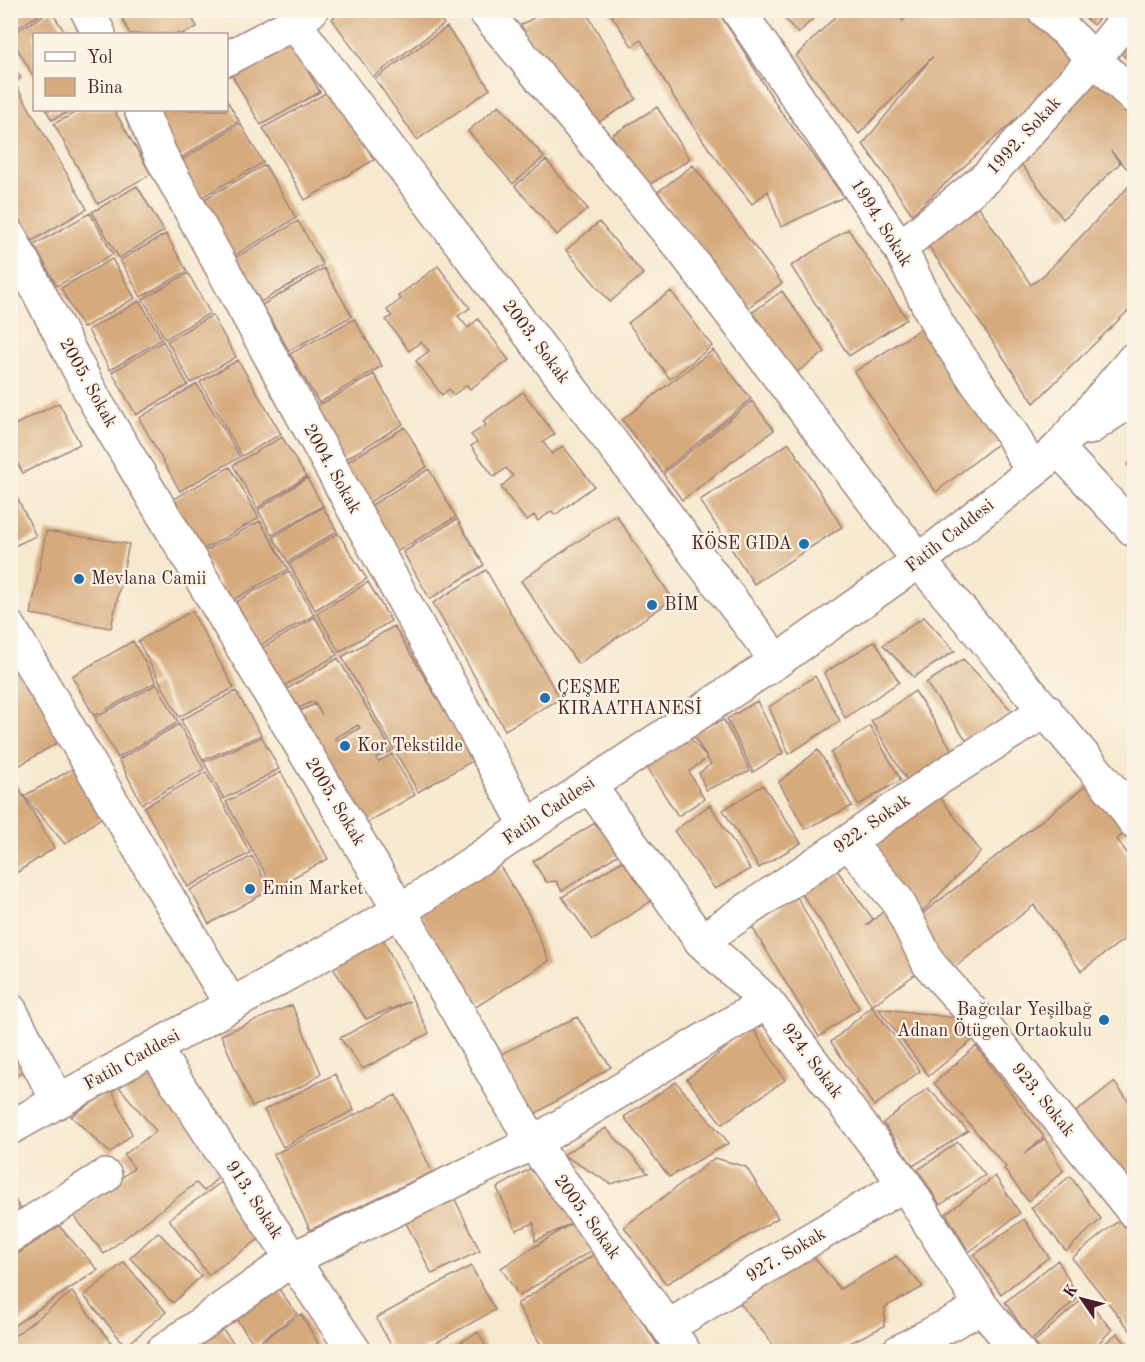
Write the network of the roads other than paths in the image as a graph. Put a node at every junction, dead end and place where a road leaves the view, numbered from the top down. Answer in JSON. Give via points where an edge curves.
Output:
{"nodes":[{"id":1,"x":87,"y":10,"type":"edge"},
{"id":2,"x":484,"y":10,"type":"edge"},
{"id":3,"x":738,"y":10,"type":"edge"},
{"id":4,"x":1044,"y":10,"type":"edge"},
{"id":5,"x":1134,"y":10,"type":"edge"},
{"id":6,"x":303,"y":17,"type":"edge"},
{"id":7,"x":98,"y":33,"type":"edge"},
{"id":8,"x":228,"y":58,"type":"edge"},
{"id":9,"x":1094,"y":59,"type":"junction"},
{"id":10,"x":1134,"y":97,"type":"edge"},
{"id":11,"x":141,"y":111,"type":"edge"},
{"id":12,"x":10,"y":237,"type":"edge"},
{"id":13,"x":900,"y":248,"type":"junction"},
{"id":14,"x":1134,"y":359,"type":"edge"},
{"id":15,"x":1134,"y":398,"type":"edge"},
{"id":16,"x":1058,"y":449,"type":"junction"},
{"id":17,"x":1032,"y":472,"type":"junction"},
{"id":18,"x":1134,"y":530,"type":"edge"},
{"id":19,"x":919,"y":561,"type":"junction"},
{"id":20,"x":10,"y":628,"type":"edge"},
{"id":21,"x":777,"y":661,"type":"junction"},
{"id":22,"x":1046,"y":710,"type":"junction"},
{"id":23,"x":589,"y":785,"type":"junction"},
{"id":24,"x":1134,"y":821,"type":"edge"},
{"id":25,"x":527,"y":826,"type":"junction"},
{"id":26,"x":848,"y":842,"type":"junction"},
{"id":27,"x":399,"y":911,"type":"junction"},
{"id":28,"x":701,"y":941,"type":"junction"},
{"id":29,"x":767,"y":1002,"type":"junction"},
{"id":30,"x":231,"y":1005,"type":"junction"},
{"id":31,"x":10,"y":1010,"type":"edge"},
{"id":32,"x":154,"y":1048,"type":"junction"},
{"id":33,"x":58,"y":1101,"type":"junction"},
{"id":34,"x":10,"y":1128,"type":"edge"},
{"id":35,"x":533,"y":1143,"type":"junction"},
{"id":36,"x":105,"y":1176,"type":"dead end"},
{"id":37,"x":905,"y":1184,"type":"junction"},
{"id":38,"x":1134,"y":1212,"type":"edge"},
{"id":39,"x":10,"y":1236,"type":"edge"},
{"id":40,"x":292,"y":1258,"type":"junction"},
{"id":41,"x":982,"y":1307,"type":"junction"},
{"id":42,"x":676,"y":1339,"type":"edge"},
{"id":43,"x":162,"y":1352,"type":"edge"},
{"id":44,"x":355,"y":1352,"type":"edge"},
{"id":45,"x":898,"y":1352,"type":"edge"},
{"id":46,"x":1018,"y":1352,"type":"edge"}],
"edges":[{"from":1,"to":7,"type":"street"},
{"from":2,"to":19,"type":"street","via":[[683,250]]},
{"from":3,"to":13,"type":"street","name":"1994. Sokak"},
{"from":4,"to":9,"type":"street"},
{"from":5,"to":9,"type":"street","name":"1992. Sokak"},
{"from":6,"to":8,"type":"street"},
{"from":6,"to":21,"type":"street","name":"2003. Sokak"},
{"from":9,"to":10,"type":"street"},
{"from":9,"to":13,"type":"street","name":"1992. Sokak","via":[[989,175]]},
{"from":11,"to":25,"type":"street","name":"2004. Sokak","via":[[161,156]]},
{"from":12,"to":27,"type":"street","name":"2005. Sokak","via":[[96,402]]},
{"from":13,"to":17,"type":"street","name":"1994. Sokak","via":[[938,325],[1013,436]]},
{"from":14,"to":16,"type":"street","name":"Fatih Caddesi"},
{"from":15,"to":16,"type":"street","name":"Fatih Caddesi"},
{"from":16,"to":17,"type":"street","name":"Fatih Caddesi"},
{"from":16,"to":18,"type":"street"},
{"from":17,"to":19,"type":"street","name":"Fatih Caddesi"},
{"from":19,"to":21,"type":"street","name":"Fatih Caddesi"},
{"from":19,"to":22,"type":"street"},
{"from":20,"to":30,"type":"street"},
{"from":21,"to":23,"type":"street","name":"Fatih Caddesi"},
{"from":22,"to":24,"type":"street"},
{"from":22,"to":26,"type":"street","name":"922. Sokak"},
{"from":23,"to":25,"type":"street","name":"Fatih Caddesi"},
{"from":23,"to":28,"type":"street","name":"924. Sokak"},
{"from":25,"to":27,"type":"street","name":"Fatih Caddesi"},
{"from":26,"to":28,"type":"street","name":"922. Sokak"},
{"from":26,"to":38,"type":"street","name":"923. Sokak","via":[[897,900],[929,964]]},
{"from":27,"to":30,"type":"street","name":"Fatih Caddesi"},
{"from":27,"to":35,"type":"street","name":"2005. Sokak"},
{"from":28,"to":29,"type":"street","name":"924. Sokak"},
{"from":29,"to":35,"type":"street"},
{"from":29,"to":37,"type":"street","name":"924. Sokak"},
{"from":30,"to":32,"type":"street","name":"Fatih Caddesi"},
{"from":31,"to":33,"type":"street"},
{"from":32,"to":33,"type":"street","name":"Fatih Caddesi"},
{"from":32,"to":40,"type":"street","name":"913. Sokak"},
{"from":33,"to":34,"type":"street","name":"Fatih Caddesi"},
{"from":35,"to":40,"type":"street"},
{"from":35,"to":42,"type":"street","name":"2005. Sokak"},
{"from":36,"to":39,"type":"street"},
{"from":37,"to":41,"type":"street","name":"924. Sokak"},
{"from":37,"to":42,"type":"street","name":"927. Sokak","via":[[793,1250]]},
{"from":40,"to":43,"type":"street"},
{"from":40,"to":44,"type":"street","name":"913. Sokak"},
{"from":41,"to":45,"type":"street"},
{"from":41,"to":46,"type":"street","name":"924. Sokak"}]}
